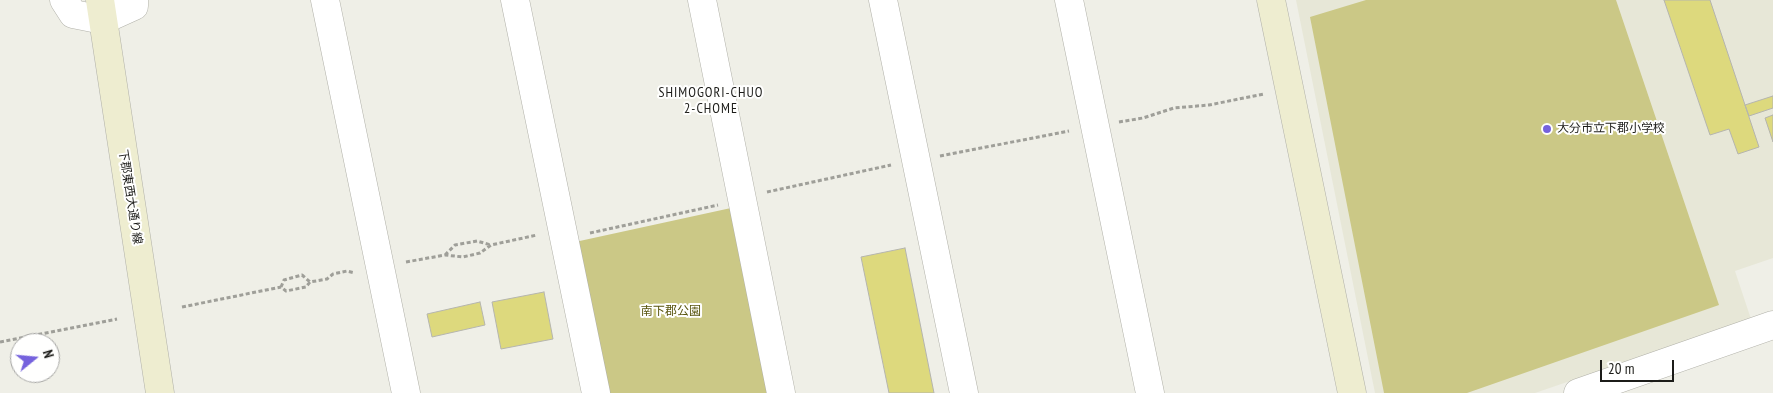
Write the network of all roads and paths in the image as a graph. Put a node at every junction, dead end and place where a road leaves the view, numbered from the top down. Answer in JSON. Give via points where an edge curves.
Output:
{"nodes":[{"id":1,"x":64,"y":0,"type":"edge"},
{"id":2,"x":134,"y":0,"type":"edge"},
{"id":3,"x":325,"y":0,"type":"edge"},
{"id":4,"x":515,"y":0,"type":"edge"},
{"id":5,"x":702,"y":0,"type":"edge"},
{"id":6,"x":883,"y":0,"type":"edge"},
{"id":7,"x":1069,"y":0,"type":"edge"},
{"id":8,"x":1271,"y":0,"type":"edge"},
{"id":9,"x":101,"y":10,"type":"edge"},
{"id":10,"x":1271,"y":90,"type":"dead end"},
{"id":11,"x":1113,"y":123,"type":"dead end"},
{"id":12,"x":1074,"y":130,"type":"dead end"},
{"id":13,"x":937,"y":156,"type":"dead end"},
{"id":14,"x":896,"y":164,"type":"dead end"},
{"id":15,"x":759,"y":193,"type":"dead end"},
{"id":16,"x":722,"y":204,"type":"dead end"},
{"id":17,"x":582,"y":234,"type":"dead end"},
{"id":18,"x":540,"y":235,"type":"dead end"},
{"id":19,"x":492,"y":245,"type":"junction"},
{"id":20,"x":445,"y":255,"type":"junction"},
{"id":21,"x":398,"y":265,"type":"dead end"},
{"id":22,"x":362,"y":272,"type":"dead end"},
{"id":23,"x":310,"y":282,"type":"junction"},
{"id":24,"x":281,"y":287,"type":"junction"},
{"id":25,"x":182,"y":307,"type":"dead end"},
{"id":26,"x":117,"y":319,"type":"dead end"},
{"id":27,"x":1773,"y":325,"type":"edge"},
{"id":28,"x":0,"y":342,"type":"edge"},
{"id":29,"x":160,"y":393,"type":"edge"},
{"id":30,"x":406,"y":393,"type":"edge"},
{"id":31,"x":596,"y":393,"type":"edge"},
{"id":32,"x":781,"y":393,"type":"edge"},
{"id":33,"x":964,"y":393,"type":"edge"},
{"id":34,"x":1150,"y":393,"type":"edge"},
{"id":35,"x":1352,"y":393,"type":"edge"},
{"id":36,"x":1578,"y":393,"type":"edge"}],
"edges":[{"from":1,"to":9,"type":"street","via":[[73,14]]},
{"from":2,"to":9,"type":"street","via":[[134,6]]},
{"from":3,"to":30,"type":"street"},
{"from":4,"to":31,"type":"street"},
{"from":5,"to":32,"type":"street"},
{"from":6,"to":33,"type":"street"},
{"from":7,"to":34,"type":"street"},
{"from":8,"to":35,"type":"street"},
{"from":9,"to":29,"type":"street","name":"下郡東西大通り線"},
{"from":10,"to":11,"type":"path"},
{"from":12,"to":13,"type":"path"},
{"from":14,"to":15,"type":"path"},
{"from":16,"to":17,"type":"path"},
{"from":18,"to":19,"type":"path"},
{"from":19,"to":20,"type":"path","via":[[480,253],[463,257]]},
{"from":19,"to":20,"type":"path","via":[[477,241],[455,246]]},
{"from":20,"to":21,"type":"path","via":[[423,257]]},
{"from":22,"to":23,"type":"path","via":[[333,274],[327,279]]},
{"from":23,"to":24,"type":"path","via":[[306,287],[286,291]]},
{"from":23,"to":24,"type":"path","via":[[302,276],[284,280]]},
{"from":24,"to":25,"type":"path"},
{"from":26,"to":28,"type":"path"},
{"from":27,"to":36,"type":"street"}]}
